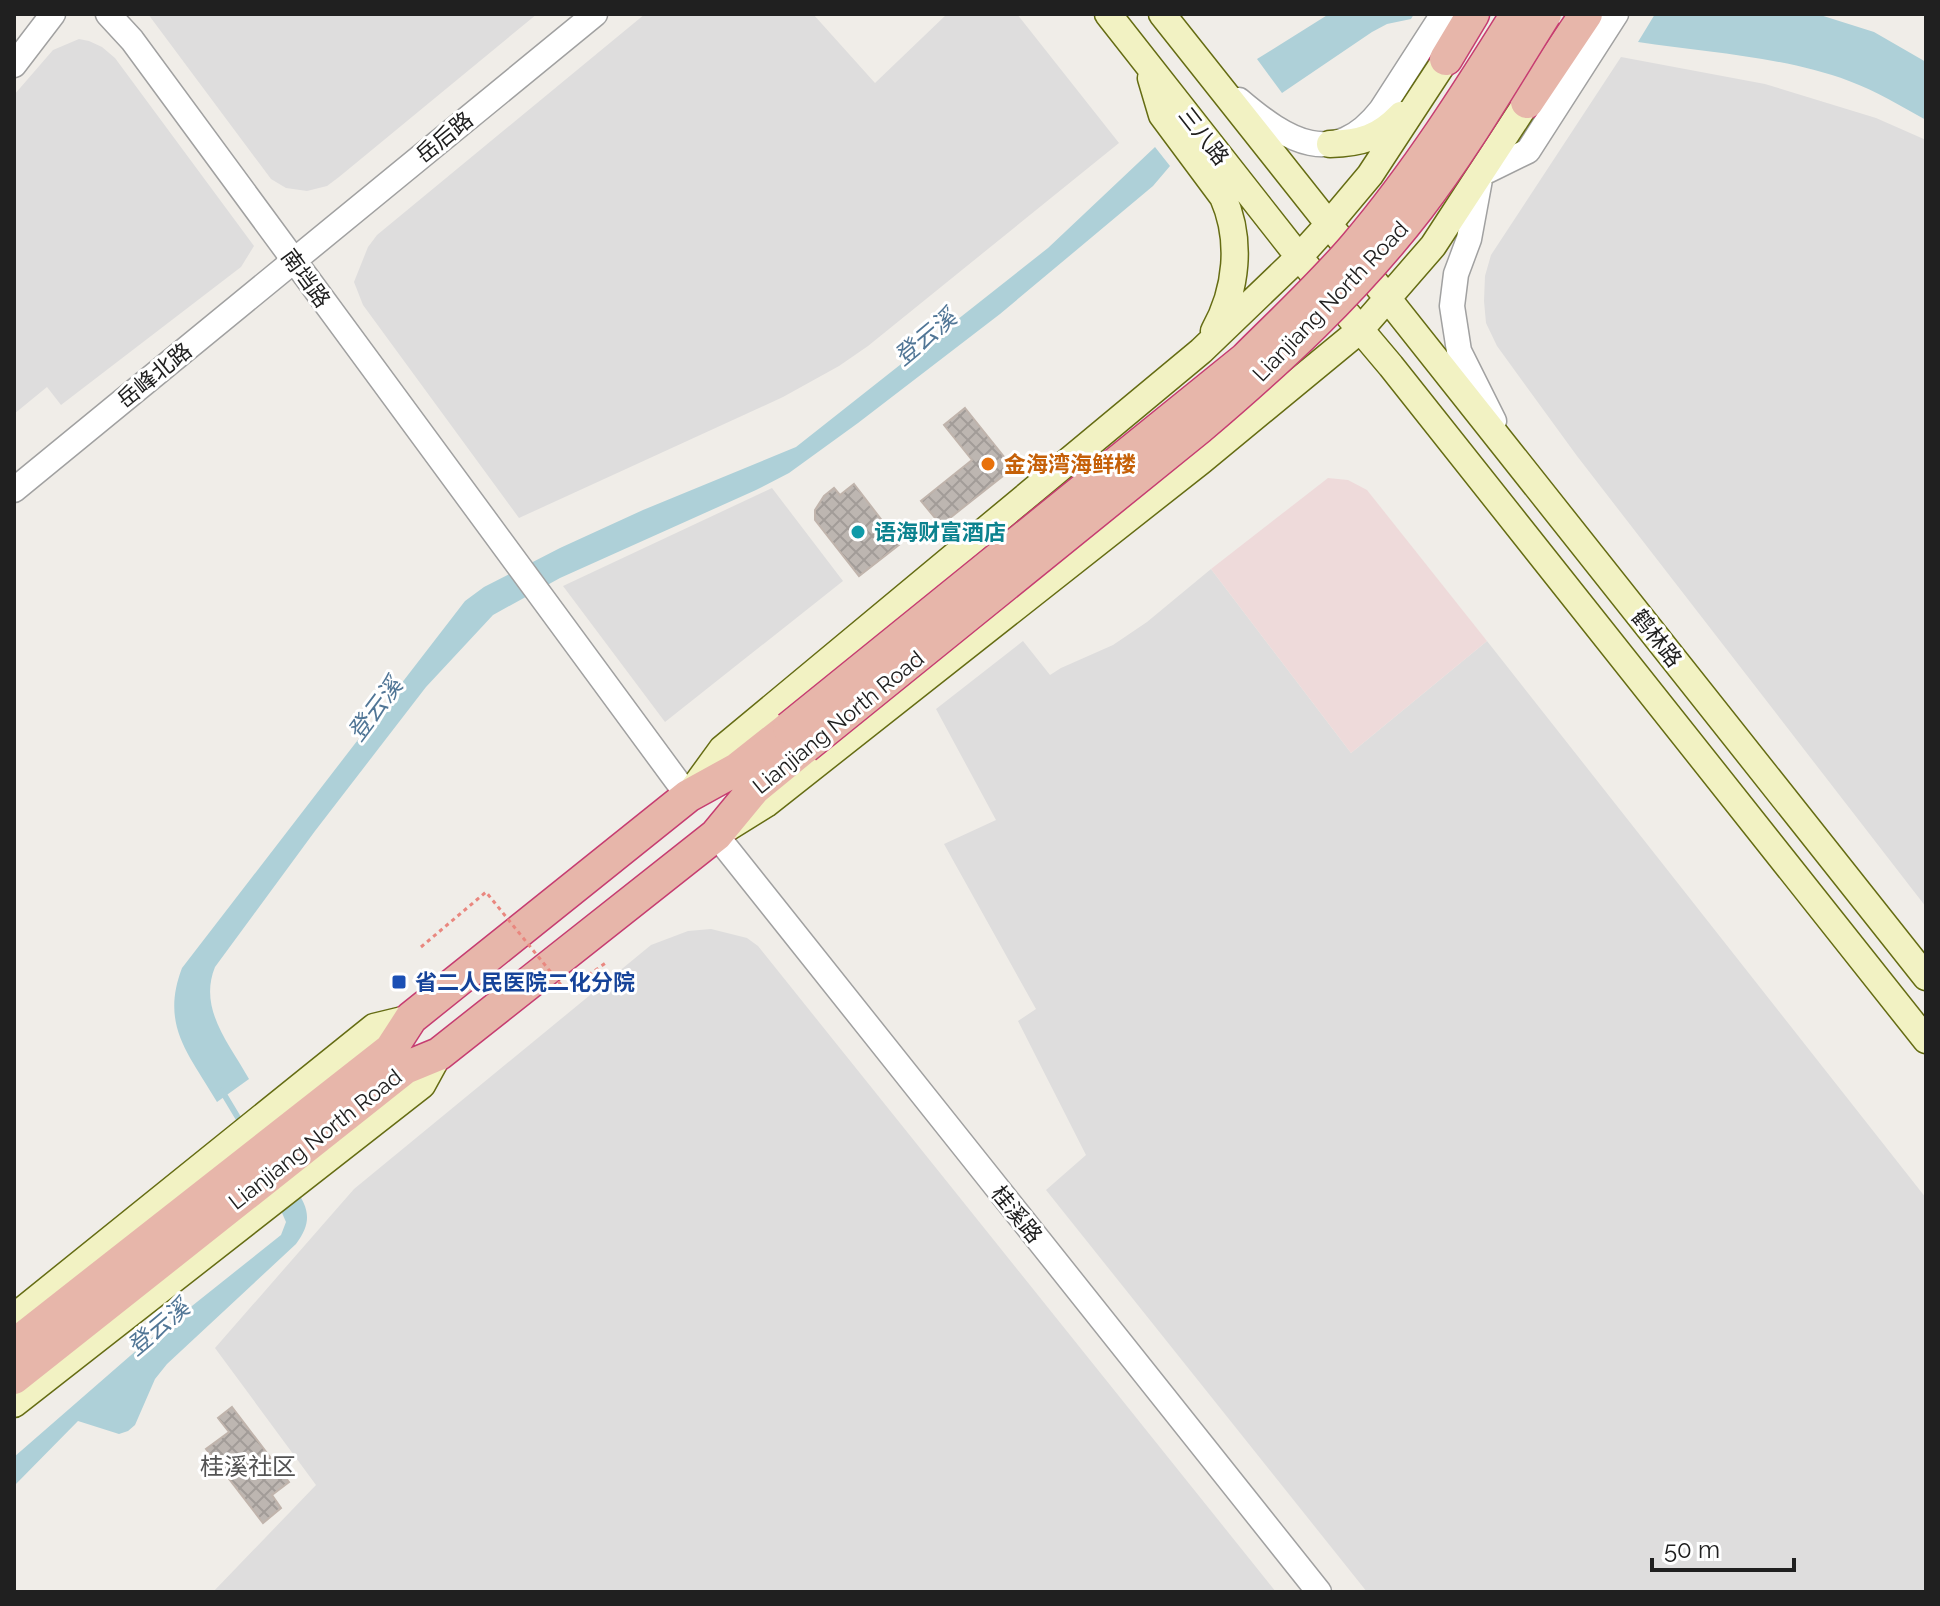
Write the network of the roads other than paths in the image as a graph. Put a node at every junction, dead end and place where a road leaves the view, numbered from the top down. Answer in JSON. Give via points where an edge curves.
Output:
{"nodes":[{"id":1,"x":53,"y":14,"type":"edge"},
{"id":2,"x":108,"y":14,"type":"edge"},
{"id":3,"x":595,"y":14,"type":"edge"},
{"id":4,"x":1108,"y":14,"type":"edge"},
{"id":5,"x":1162,"y":14,"type":"edge"},
{"id":6,"x":1473,"y":14,"type":"edge"},
{"id":7,"x":1517,"y":14,"type":"edge"},
{"id":8,"x":1545,"y":14,"type":"edge"},
{"id":9,"x":1586,"y":14,"type":"edge"},
{"id":10,"x":1616,"y":14,"type":"edge"},
{"id":11,"x":1440,"y":19,"type":"edge"},
{"id":12,"x":1446,"y":59,"type":"joint"},
{"id":13,"x":1147,"y":63,"type":"junction"},
{"id":14,"x":14,"y":65,"type":"edge"},
{"id":15,"x":1213,"y":78,"type":"junction"},
{"id":16,"x":1426,"y":90,"type":"junction"},
{"id":17,"x":1527,"y":102,"type":"joint"},
{"id":18,"x":1330,"y":144,"type":"junction"},
{"id":19,"x":1481,"y":174,"type":"junction"},
{"id":20,"x":1328,"y":225,"type":"junction"},
{"id":21,"x":1299,"y":257,"type":"junction"},
{"id":22,"x":294,"y":262,"type":"junction"},
{"id":23,"x":1387,"y":300,"type":"junction"},
{"id":24,"x":1360,"y":330,"type":"junction"},
{"id":25,"x":1201,"y":351,"type":"junction"},
{"id":26,"x":1511,"y":456,"type":"junction"},
{"id":27,"x":14,"y":490,"type":"edge"},
{"id":28,"x":797,"y":738,"type":"junction"},
{"id":29,"x":688,"y":796,"type":"junction"},
{"id":30,"x":716,"y":835,"type":"junction"},
{"id":31,"x":1926,"y":977,"type":"edge"},
{"id":32,"x":411,"y":1018,"type":"junction"},
{"id":33,"x":1926,"y":1040,"type":"edge"},
{"id":34,"x":439,"y":1054,"type":"junction"},
{"id":35,"x":320,"y":1120,"type":"junction"},
{"id":36,"x":14,"y":1317,"type":"edge"},
{"id":37,"x":14,"y":1345,"type":"edge"},
{"id":38,"x":14,"y":1378,"type":"edge"},
{"id":39,"x":14,"y":1404,"type":"edge"},
{"id":40,"x":1319,"y":1592,"type":"edge"}],
"edges":[{"from":1,"to":14,"type":"street"},
{"from":2,"to":22,"type":"street","name":"南垱路"},
{"from":3,"to":22,"type":"street","name":"岳后路"},
{"from":4,"to":13,"type":"main road","name":"三八路"},
{"from":5,"to":15,"type":"main road","name":"三八路"},
{"from":6,"to":12,"type":"highway"},
{"from":7,"to":28,"type":"highway","name":"Lianjiang North Road","bridge":true,"via":[[1430,149],[1355,246],[1301,304],[1233,369]]},
{"from":8,"to":28,"type":"highway","name":"Lianjiang North Road","bridge":true,"via":[[1426,197],[1317,322],[1199,428]]},
{"from":9,"to":17,"type":"highway"},
{"from":10,"to":19,"type":"street","via":[[1528,151]]},
{"from":11,"to":18,"type":"street","via":[[1371,123]]},
{"from":12,"to":16,"type":"main road"},
{"from":13,"to":21,"type":"main road","name":"三八路"},
{"from":13,"to":25,"type":"main road","via":[[1162,115],[1223,197],[1233,223],[1234,278],[1224,314]]},
{"from":15,"to":18,"type":"street","via":[[1281,132],[1317,145]]},
{"from":15,"to":20,"type":"main road","name":"三八路"},
{"from":16,"to":18,"type":"main road","via":[[1390,127],[1360,143]]},
{"from":16,"to":20,"type":"main road","via":[[1370,175]]},
{"from":17,"to":19,"type":"main road"},
{"from":19,"to":23,"type":"main road","via":[[1433,246]]},
{"from":19,"to":26,"type":"street","via":[[1453,293],[1454,329],[1459,351]]},
{"from":20,"to":21,"type":"main road"},
{"from":20,"to":23,"type":"main road","name":"三八路"},
{"from":21,"to":24,"type":"main road","name":"三八路"},
{"from":21,"to":25,"type":"main road"},
{"from":22,"to":27,"type":"street","name":"岳峰北路"},
{"from":22,"to":29,"type":"street","name":"南垱路"},
{"from":23,"to":24,"type":"main road"},
{"from":23,"to":26,"type":"main road","name":"鹤林路"},
{"from":24,"to":30,"type":"main road","via":[[766,804]]},
{"from":24,"to":33,"type":"main road","name":"三八路"},
{"from":25,"to":29,"type":"main road","via":[[722,749]]},
{"from":26,"to":31,"type":"main road","name":"鹤林路"},
{"from":28,"to":29,"type":"highway","name":"Lianjiang North Road"},
{"from":28,"to":30,"type":"highway","name":"Lianjiang North Road"},
{"from":29,"to":32,"type":"highway","name":"Lianjiang North Road"},
{"from":30,"to":34,"type":"highway","name":"Lianjiang North Road"},
{"from":30,"to":40,"type":"street","name":"桂溪路"},
{"from":32,"to":35,"type":"highway","name":"Lianjiang North Road","via":[[391,1049]]},
{"from":32,"to":36,"type":"main road","via":[[374,1027]]},
{"from":34,"to":35,"type":"highway","name":"Lianjiang North Road","via":[[405,1068]]},
{"from":34,"to":39,"type":"main road","via":[[422,1085]]},
{"from":35,"to":37,"type":"highway","name":"Lianjiang North Road"},
{"from":35,"to":38,"type":"highway","name":"Lianjiang North Road"}]}
